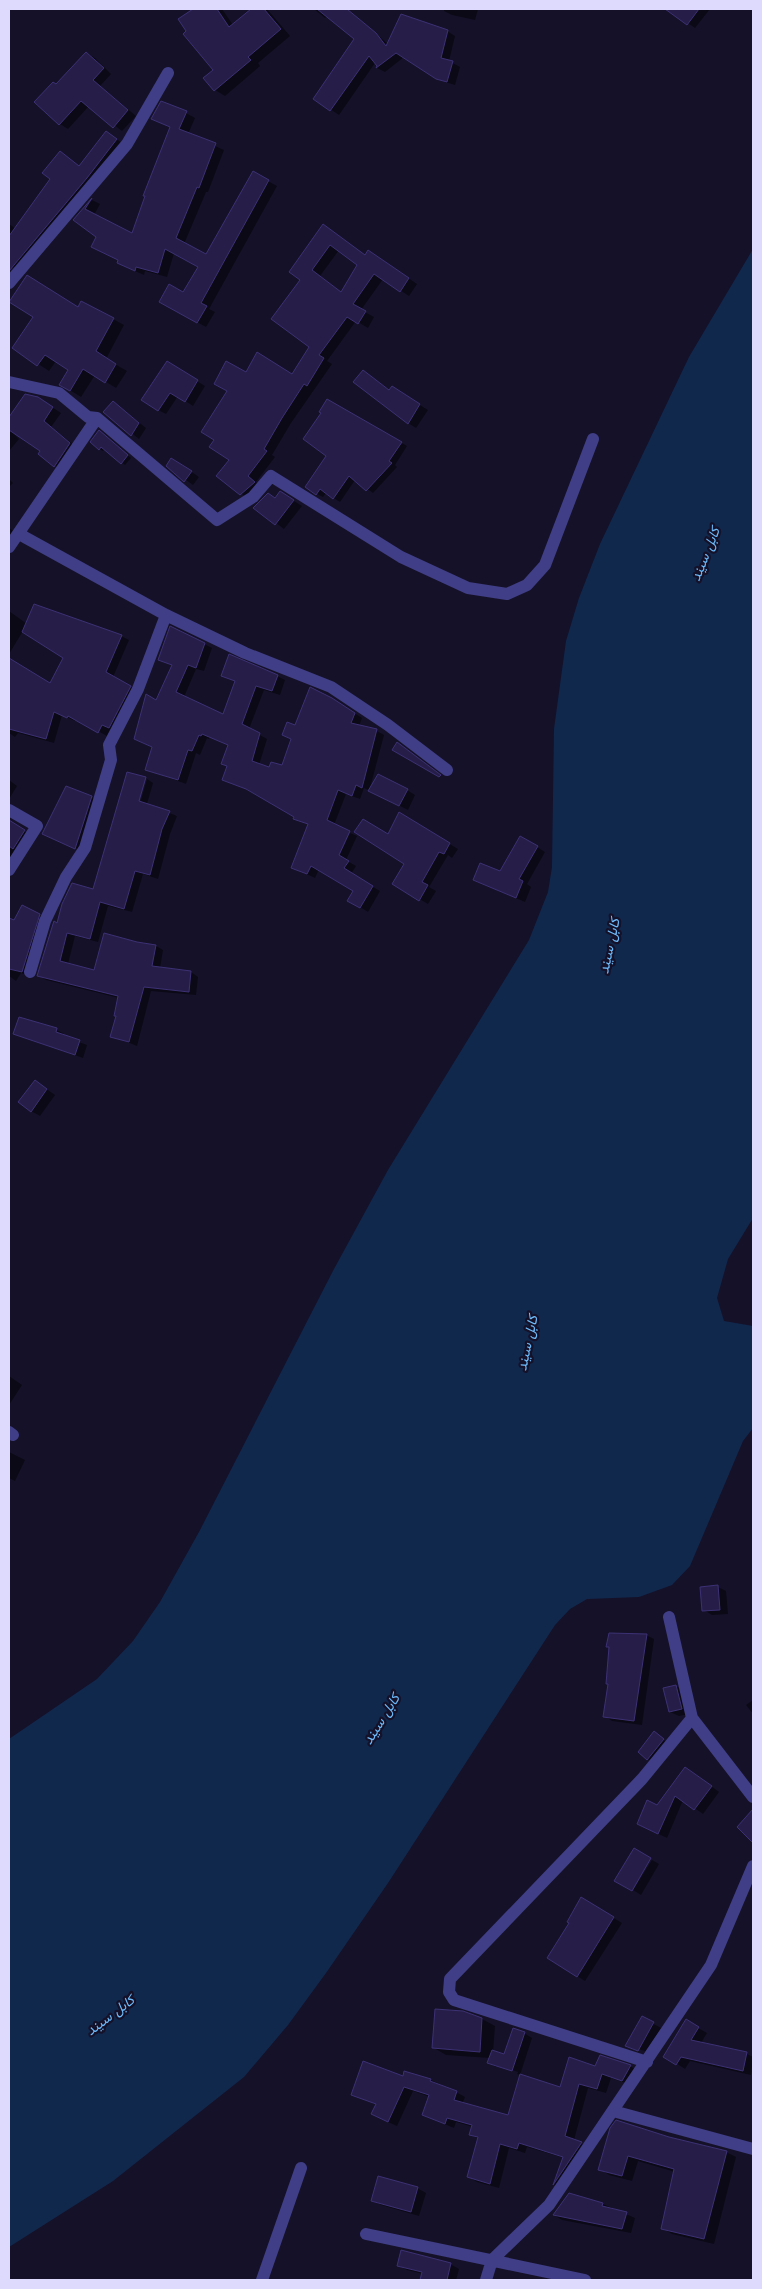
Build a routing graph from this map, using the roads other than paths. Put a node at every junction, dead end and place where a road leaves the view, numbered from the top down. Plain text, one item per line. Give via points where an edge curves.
1 (168, 72) dead end
2 (9, 283) edge
3 (9, 382) edge
4 (97, 418) junction
5 (594, 439) dead end
6 (19, 534) junction
7 (9, 547) edge
8 (166, 615) junction
9 (447, 770) dead end
10 (9, 810) edge
11 (9, 870) edge
12 (30, 972) dead end
13 (669, 1617) dead end
14 (692, 1718) junction
15 (753, 1797) edge
16 (753, 1866) edge
17 (647, 2062) junction
18 (613, 2111) junction
19 (753, 2150) edge
20 (302, 2168) dead end
21 (366, 2234) dead end
22 (492, 2260) junction
23 (262, 2280) edge
24 (486, 2280) edge
25 (585, 2280) edge

1 - 2 street via 127,144
3 - 4 street via 59,393 88,416
4 - 5 street via 217,520 253,497 271,476 401,557 468,588 507,594 527,585 545,565
4 - 6 street
6 - 7 street
6 - 8 street
8 - 9 street via 245,653 331,687
8 - 12 street via 138,690 109,745 112,760 85,848 66,877 45,920
10 - 11 street via 37,826
13 - 14 street
14 - 15 street
14 - 17 street via 642,1779 450,1979 449,1992 454,2000
16 - 17 street via 711,1965
17 - 18 street
18 - 19 street
18 - 22 street via 549,2205
20 - 23 street
21 - 22 street
22 - 24 street
22 - 25 street

